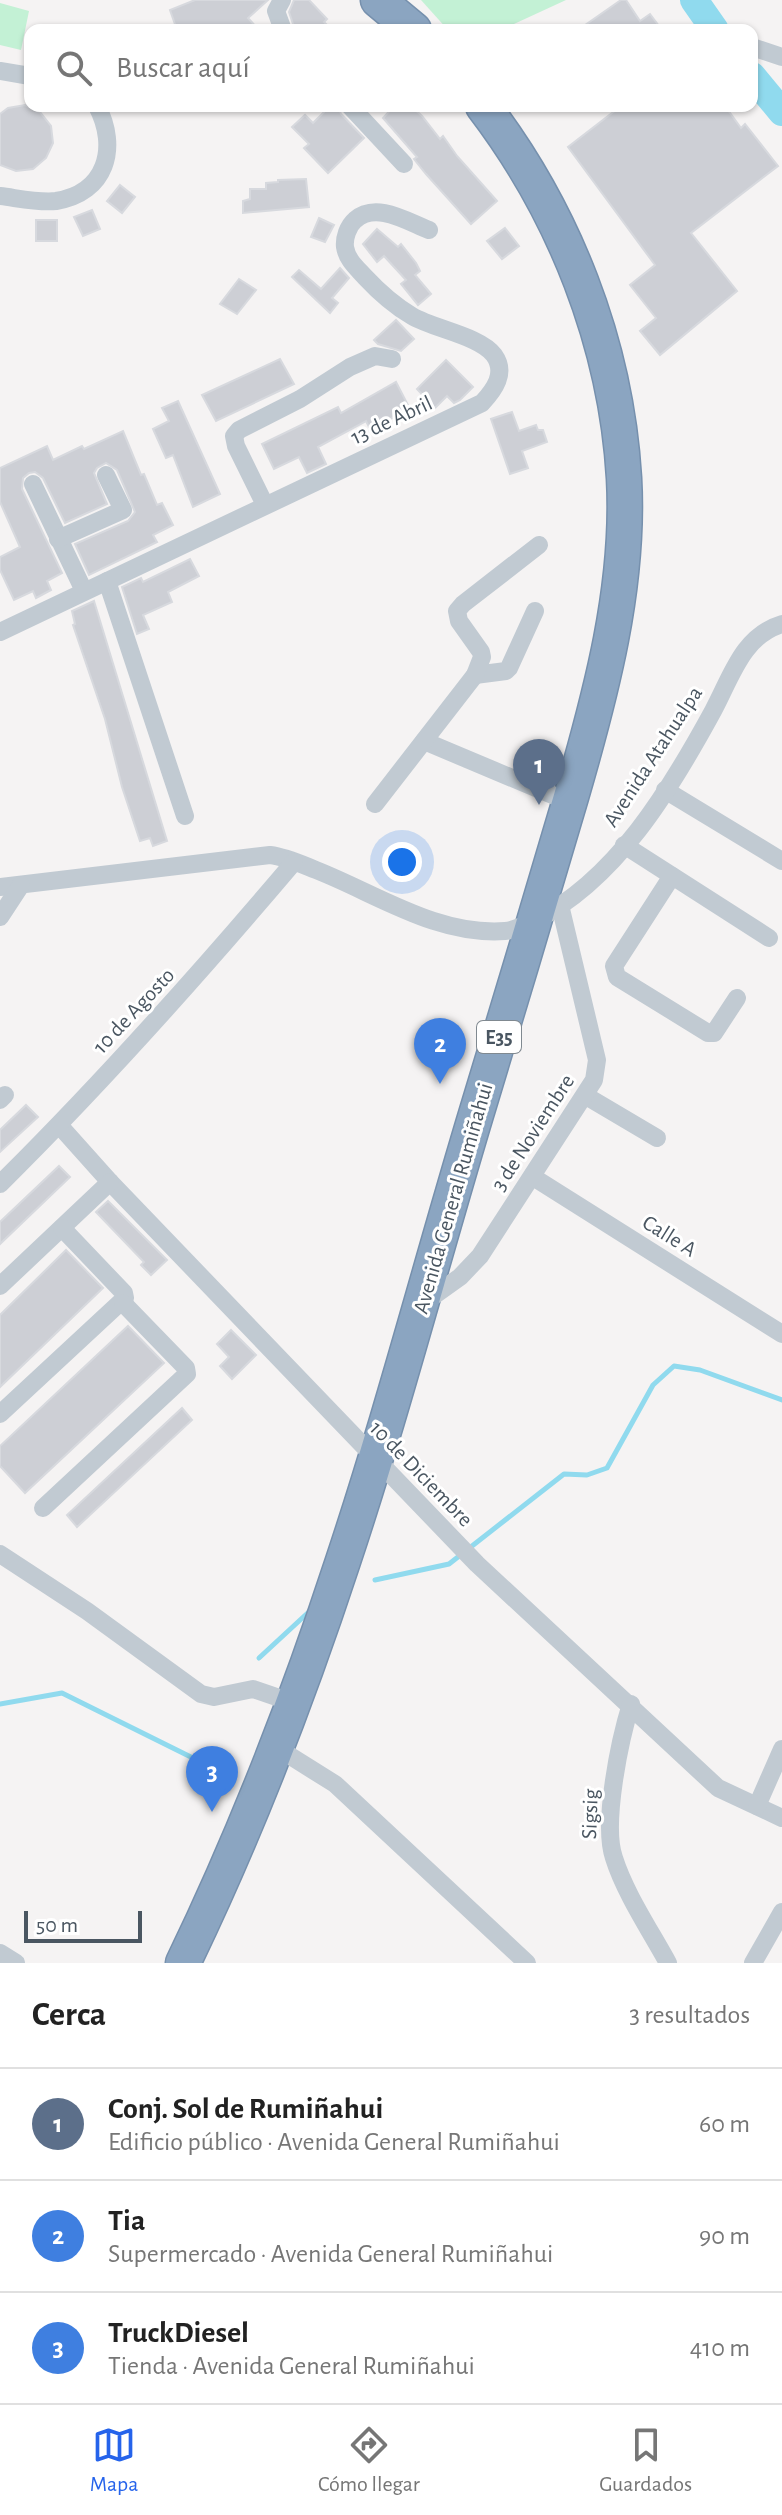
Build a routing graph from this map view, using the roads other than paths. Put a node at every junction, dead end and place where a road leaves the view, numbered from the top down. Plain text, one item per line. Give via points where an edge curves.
1 (282, 0) edge
2 (378, 0) edge
3 (281, 24) edge
4 (407, 24) edge
5 (758, 49) edge
6 (782, 57) edge
7 (0, 71) edge
8 (24, 75) edge
9 (100, 112) edge
10 (356, 112) edge
11 (487, 112) edge
12 (404, 164) dead end
13 (0, 196) edge
14 (429, 230) dead end
15 (392, 359) dead end
16 (106, 475) dead end
17 (33, 484) dead end
18 (265, 505) junction
19 (58, 539) junction
20 (539, 545) dead end
21 (107, 581) junction
22 (84, 591) junction
23 (535, 611) dead end
24 (782, 624) edge
25 (0, 632) edge
26 (475, 675) junction
27 (424, 741) junction
28 (665, 790) junction
29 (569, 802) junction
30 (375, 804) dead end
31 (185, 816) dead end
32 (624, 845) junction
33 (782, 861) edge
34 (294, 862) junction
35 (672, 876) junction
36 (21, 885) junction
37 (0, 887) edge
38 (548, 912) junction
39 (0, 917) edge
40 (769, 938) dead end
41 (737, 998) dead end
42 (586, 1096) junction
43 (59, 1125) junction
44 (657, 1138) dead end
45 (533, 1177) junction
46 (110, 1182) junction
47 (0, 1184) edge
48 (62, 1228) junction
49 (0, 1286) edge
50 (123, 1303) junction
51 (421, 1305) junction
52 (782, 1334) edge
53 (0, 1414) edge
54 (375, 1459) junction
55 (43, 1508) dead end
56 (0, 1554) edge
57 (294, 1703) junction
58 (631, 1704) junction
59 (276, 1747) junction
60 (782, 1749) edge
61 (757, 1806) junction
62 (782, 1818) edge
63 (782, 1912) edge
64 (0, 1953) edge
65 (16, 1963) edge
66 (183, 1963) edge
67 (527, 1963) edge
68 (668, 1963) edge
69 (753, 1963) edge

1 - 3 street via 276,11
2 - 4 highway
5 - 6 street
7 - 8 street
9 - 13 street via 108,148 96,181 78,195 53,201
10 - 12 street
11 - 29 highway, Avenida General Rumiñahui / E35 via 552,211 593,312 624,478 617,597 603,678
14 - 18 street, 13 de Abril via 382,212 370,213 350,226 344,243 348,257 377,290 413,316 483,345 494,355 497,387 482,403
15 - 18 street via 375,356 350,367 239,430 236,446
16 - 19 street via 123,510
17 - 19 street
18 - 21 street, 13 de Abril
19 - 22 street
20 - 26 street via 457,611 481,652
21 - 22 street, 13 de Abril
21 - 31 street
22 - 25 street, 13 de Abril
23 - 26 street via 509,668
24 - 28 street, Avenida Atahualpa via 770,628 739,658
26 - 27 street
27 - 29 street
27 - 30 street
28 - 32 street, Avenida Atahualpa
28 - 33 street
29 - 38 highway, Avenida General Rumiñahui / E35
32 - 35 street
32 - 38 street, Avenida Atahualpa via 592,882
34 - 36 street, Avenida Atahualpa via 270,855
34 - 38 street, Avenida Atahualpa via 438,924 504,931
34 - 43 street, 10 de Agosto
35 - 40 street
35 - 41 street via 614,972 708,1033 719,1029
36 - 37 street, Avenida Atahualpa
36 - 39 street
38 - 42 street, 3 de Noviembre via 597,1060
38 - 51 highway, Avenida General Rumiñahui / E35
42 - 44 street
42 - 45 street, 3 de Noviembre
43 - 46 street, 10 de Diciembre
43 - 47 street, 10 de Agosto
45 - 51 street, 3 de Noviembre via 480,1256
45 - 52 street, Calle A
46 - 48 street
46 - 54 street, 10 de Diciembre
48 - 49 street
48 - 50 street via 124,1293
50 - 53 street
50 - 55 street via 187,1374
51 - 54 highway, Avenida General Rumiñahui / E35
54 - 57 highway, Avenida General Rumiñahui / E35
54 - 58 street, 10 de Diciembre via 455,1543
56 - 57 street via 201,1694 214,1697 253,1689
57 - 59 highway, Avenida General Rumiñahui / E35
58 - 61 street, 10 de Diciembre via 718,1788
58 - 68 street, Sigsig via 616,1768 611,1847
59 - 66 highway, Avenida General Rumiñahui / E35
59 - 67 street via 335,1784
60 - 61 street
61 - 62 street, 10 de Diciembre
63 - 69 street
64 - 65 street

